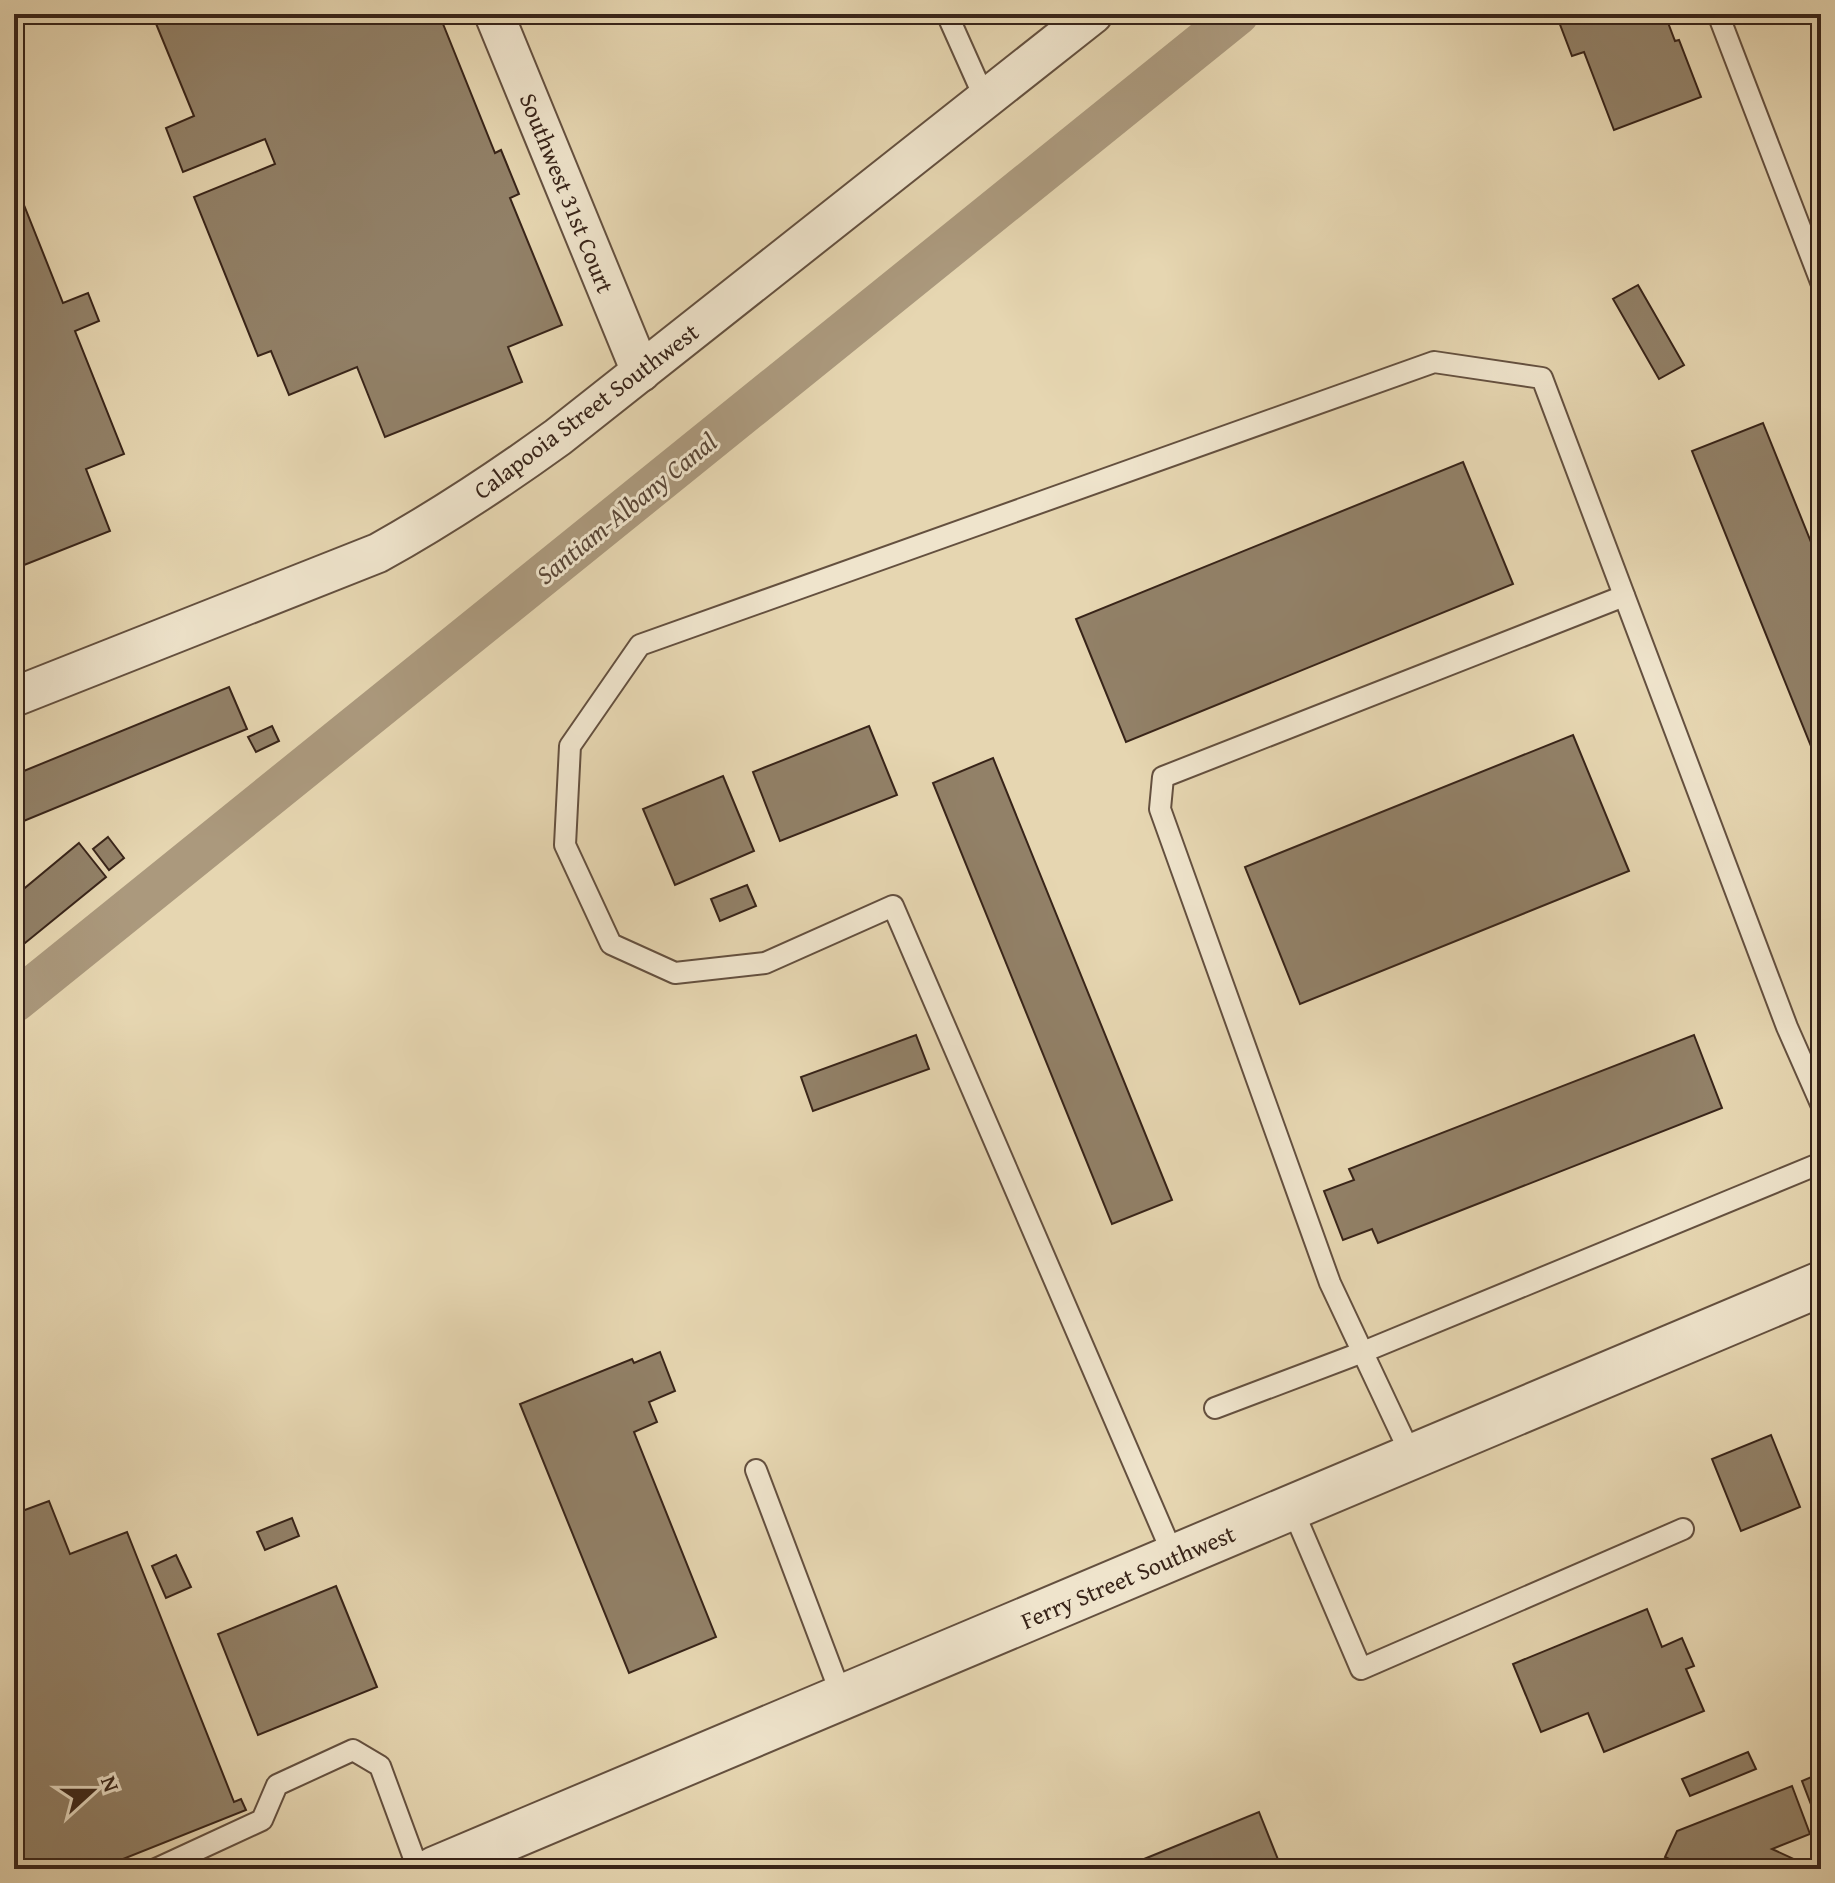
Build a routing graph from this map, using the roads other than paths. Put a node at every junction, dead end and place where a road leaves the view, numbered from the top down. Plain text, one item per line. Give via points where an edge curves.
1 (494, 14) edge
2 (947, 14) edge
3 (1093, 14) edge
4 (1718, 14) edge
5 (985, 99) junction
6 (1821, 282) edge
7 (641, 372) junction
8 (1624, 596) junction
9 (14, 697) edge
10 (1821, 1104) edge
11 (1821, 1163) edge
12 (1821, 1284) edge
13 (1363, 1352) junction
14 (1215, 1408) dead end
15 (1412, 1457) junction
16 (756, 1470) dead end
17 (1292, 1508) junction
18 (1683, 1529) dead end
19 (1174, 1557) junction
20 (842, 1697) junction
21 (156, 1869) edge
22 (418, 1869) edge
23 (435, 1869) edge

1 - 7 street, Southwest 31st Court
2 - 5 lane
3 - 5 street, Calapooia Street Southwest
4 - 6 lane
5 - 7 street, Calapooia Street Southwest
7 - 9 street, Calapooia Street Southwest via 491,485 378,553
8 - 10 lane
8 - 13 lane via 1163,777 1160,809 1330,1283
8 - 19 lane via 1542,378 1434,362 640,645 570,746 565,845 611,944 675,973 765,963 893,906
11 - 13 lane
12 - 15 street, Ferry Street Southwest
13 - 14 lane
13 - 15 lane
15 - 17 street, Ferry Street Southwest
16 - 20 lane
17 - 18 lane via 1361,1669
17 - 19 street, Ferry Street Southwest
19 - 20 street, Ferry Street Southwest
20 - 23 street, Ferry Street Southwest
21 - 22 lane via 262,1820 277,1785 353,1750 380,1766

